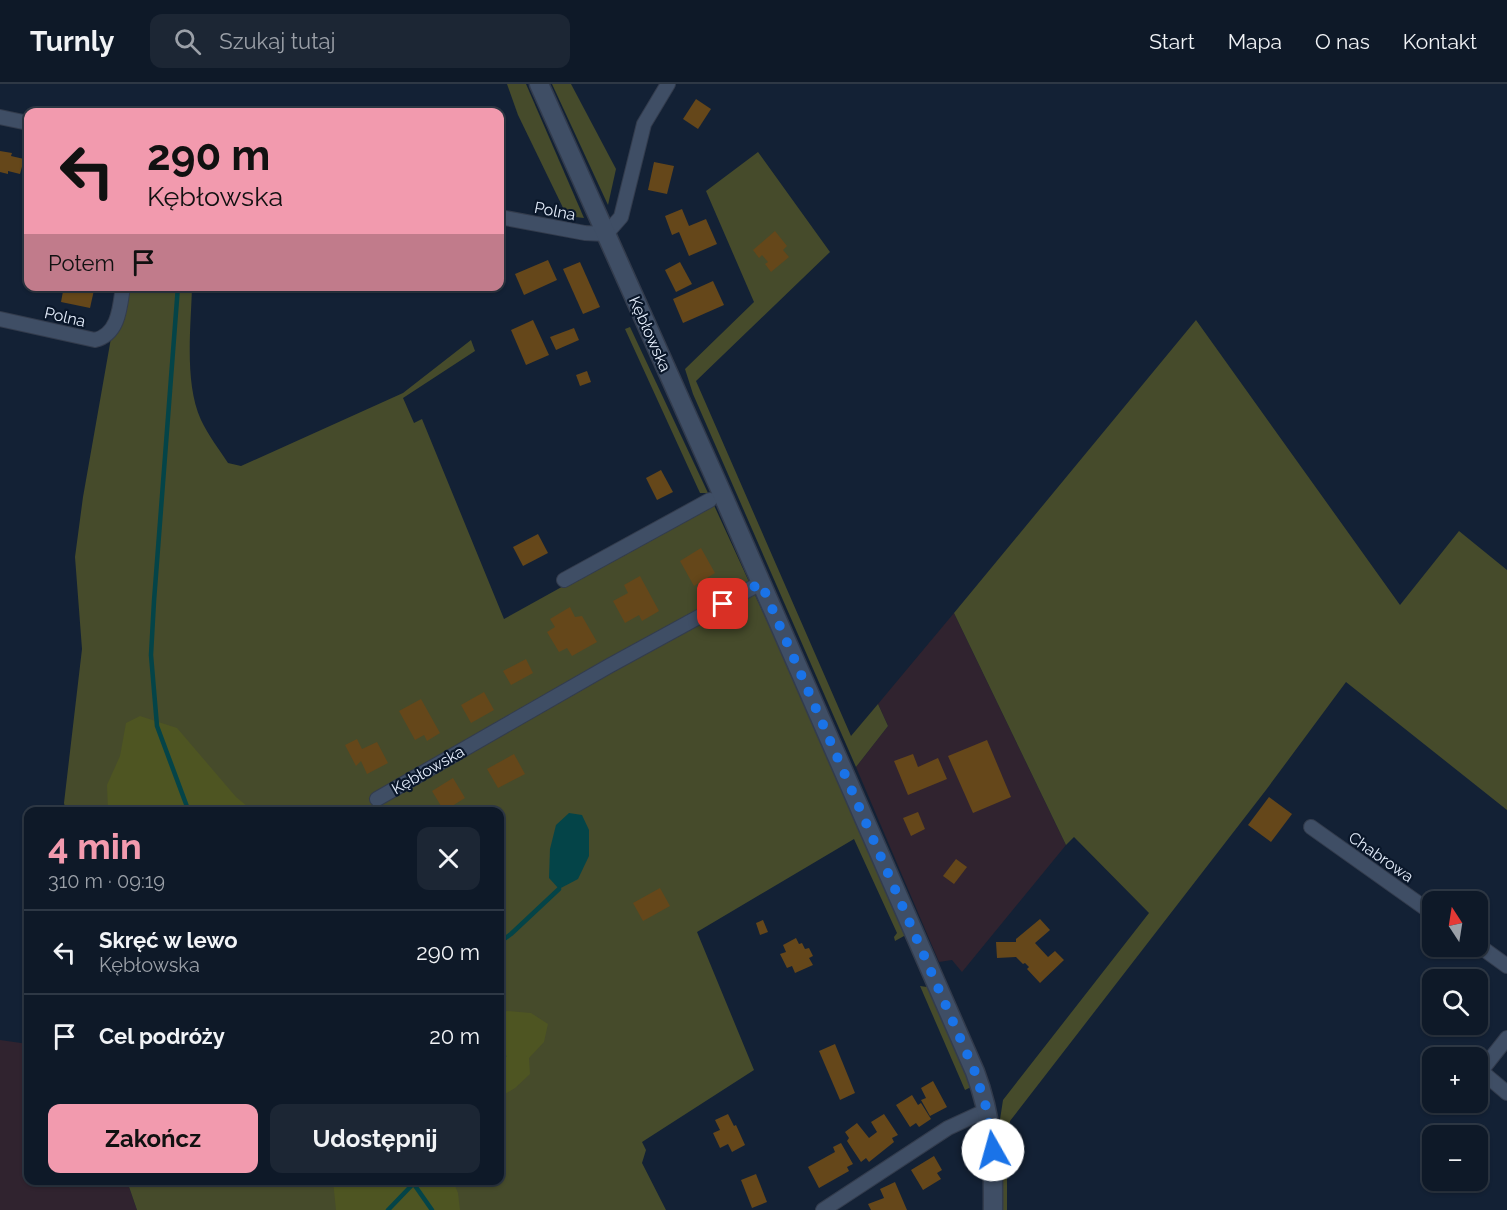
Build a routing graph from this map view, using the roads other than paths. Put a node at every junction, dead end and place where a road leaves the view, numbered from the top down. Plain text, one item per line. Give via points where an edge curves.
1 (539, 84) edge
2 (668, 84) edge
3 (0, 117) edge
4 (24, 122) edge
5 (504, 218) edge
6 (606, 234) junction
7 (122, 291) edge
8 (0, 319) edge
9 (710, 500) dead end
10 (564, 580) dead end
11 (761, 583) junction
12 (377, 799) dead end
13 (1311, 827) dead end
14 (1422, 907) edge
15 (1488, 952) edge
16 (1507, 966) edge
17 (1507, 1038) edge
18 (1507, 1093) edge
19 (987, 1110) junction
20 (823, 1210) edge
21 (993, 1210) edge

1 - 6 street, Kębłowska
2 - 6 street via 644,124 621,217
3 - 4 street
5 - 6 street, Polna
6 - 11 street, Kębłowska
7 - 8 street, Polna via 117,318 109,333 95,340
9 - 10 street
11 - 12 street, Kębłowska
11 - 19 street, Kębłowska via 937,982
13 - 14 street, Chabrowa
15 - 16 street
17 - 18 street via 1481,1071
19 - 20 street via 948,1128
19 - 21 street, Kębłowska via 993,1150

